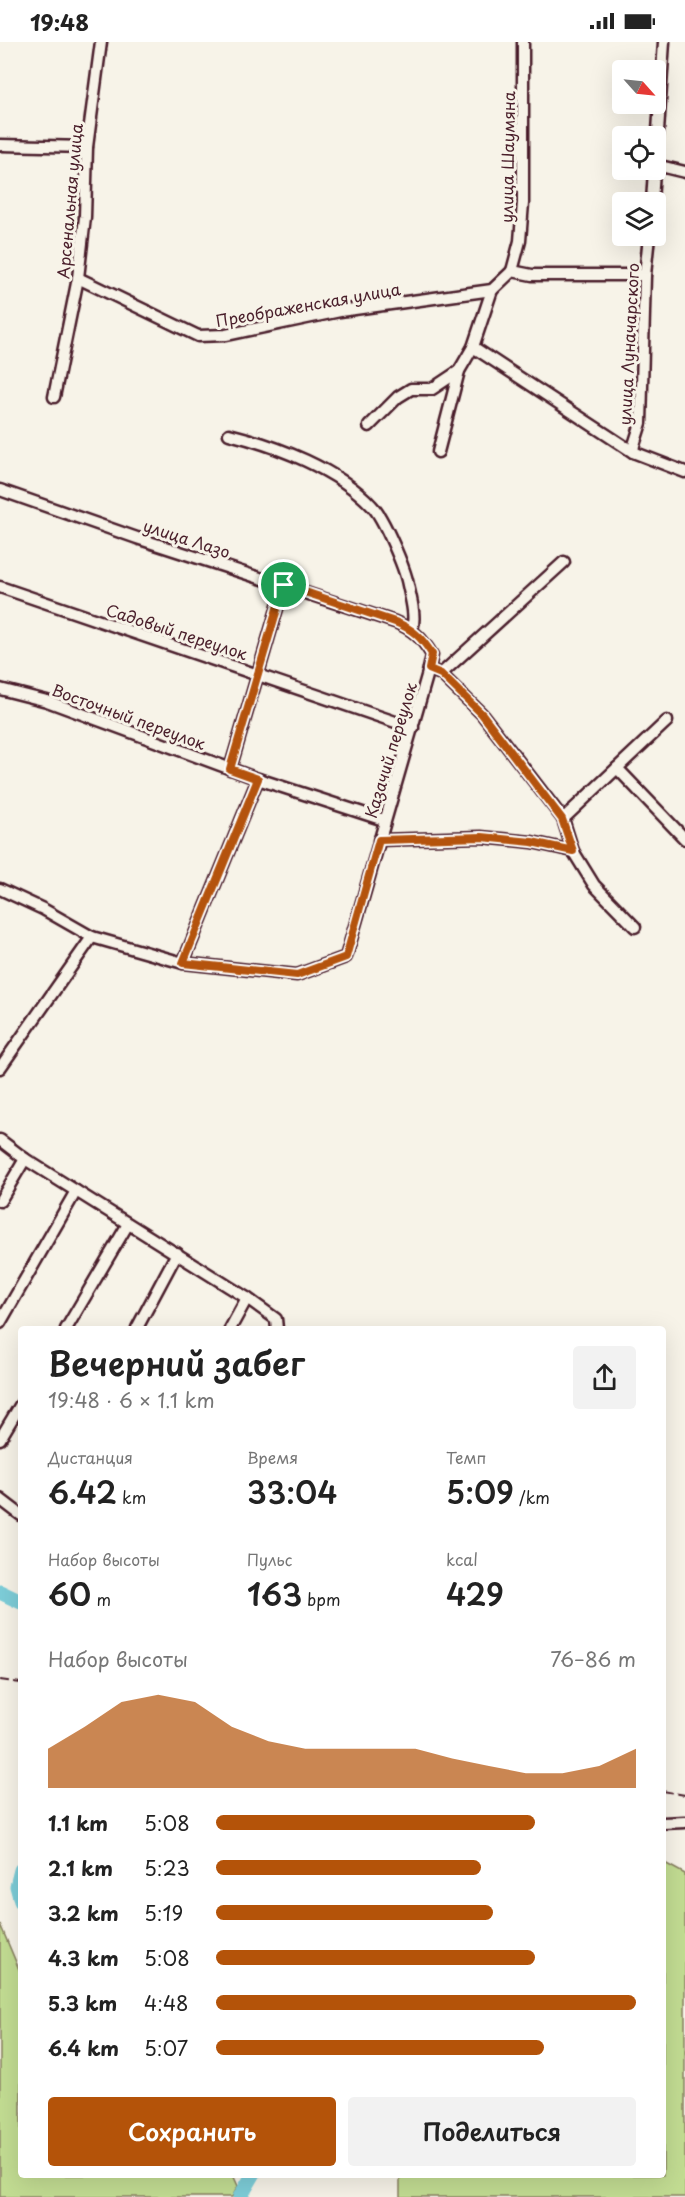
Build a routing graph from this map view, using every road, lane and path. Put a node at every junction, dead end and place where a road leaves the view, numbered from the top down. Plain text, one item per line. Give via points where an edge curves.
1 (100, 42) edge
2 (523, 42) edge
3 (664, 42) edge
4 (658, 126) edge
5 (0, 145) edge
6 (87, 147) junction
7 (666, 166) edge
8 (685, 172) edge
9 (648, 246) edge
10 (512, 271) junction
11 (645, 275) junction
12 (78, 278) junction
13 (492, 290) junction
14 (472, 347) junction
15 (459, 371) junction
16 (54, 397) dead end
17 (369, 426) dead end
18 (229, 434) dead end
19 (438, 452) dead end
20 (633, 452) junction
21 (685, 472) edge
22 (0, 489) edge
23 (564, 562) dead end
24 (284, 585) junction
25 (0, 587) edge
26 (412, 630) junction
27 (429, 669) junction
28 (257, 674) junction
29 (441, 674) junction
30 (0, 689) edge
31 (667, 720) dead end
32 (413, 728) junction
33 (617, 768) junction
34 (230, 769) junction
35 (258, 779) junction
36 (562, 819) junction
37 (384, 820) junction
38 (685, 838) edge
39 (379, 840) junction
40 (573, 851) junction
41 (0, 889) edge
42 (635, 927) dead end
43 (92, 937) junction
44 (183, 963) junction
45 (0, 1068) edge
46 (0, 1140) edge
47 (25, 1159) junction
48 (76, 1191) junction
49 (0, 1201) edge
50 (128, 1224) junction
51 (177, 1253) junction
52 (247, 1298) junction
53 (0, 1323) edge
54 (68, 1326) edge
55 (138, 1326) edge
56 (232, 1326) edge
57 (277, 1326) edge
58 (18, 1409) edge
59 (0, 1440) edge
60 (0, 1499) edge
61 (18, 1513) edge
62 (685, 1822) edge
63 (666, 1823) edge

1 - 6 street, Арсенальная улица
2 - 10 street, улица Шаумяна via 523,203 520,241
3 - 4 street
5 - 6 street
6 - 12 street, Арсенальная улица
7 - 8 street
9 - 11 street, улица Луначарского
10 - 11 street via 532,275
10 - 13 street
11 - 20 street, улица Луначарского via 641,423
12 - 13 street, Преображенская улица via 198,336 226,335 340,311
12 - 16 street, Арсенальная улица
13 - 14 street
14 - 15 street
14 - 20 street
15 - 17 street via 432,389 411,389
15 - 19 street
18 - 26 street via 271,446 317,466 373,507 405,569 414,615
20 - 21 street
22 - 24 street, улица Лазо
23 - 29 street, Казачий переулок
24 - 26 street, улица Лазо
24 - 28 street
25 - 28 street, Садовый переулок
26 - 27 street, улица Лазо via 432,654
27 - 29 street
27 - 32 street, Казачий переулок
28 - 32 street, Садовый переулок
28 - 34 street
29 - 36 street via 482,714
30 - 34 street, Восточный переулок via 47,701
31 - 33 street
32 - 37 street, Казачий переулок
33 - 36 street
33 - 38 street
34 - 35 street, Восточный переулок
35 - 37 street, Восточный переулок
35 - 44 street
36 - 40 street
37 - 39 street, Казачий переулок
39 - 40 street via 482,837
39 - 44 street, Казачий переулок via 346,957 297,975
40 - 42 street via 594,885
41 - 43 street
43 - 44 street
43 - 45 street
46 - 47 street
47 - 48 street
47 - 49 street
48 - 50 street
48 - 53 street
50 - 51 street
50 - 54 street
51 - 52 street
51 - 55 street
52 - 56 street
52 - 57 street via 276,1318
58 - 59 street
60 - 61 street
62 - 63 street

